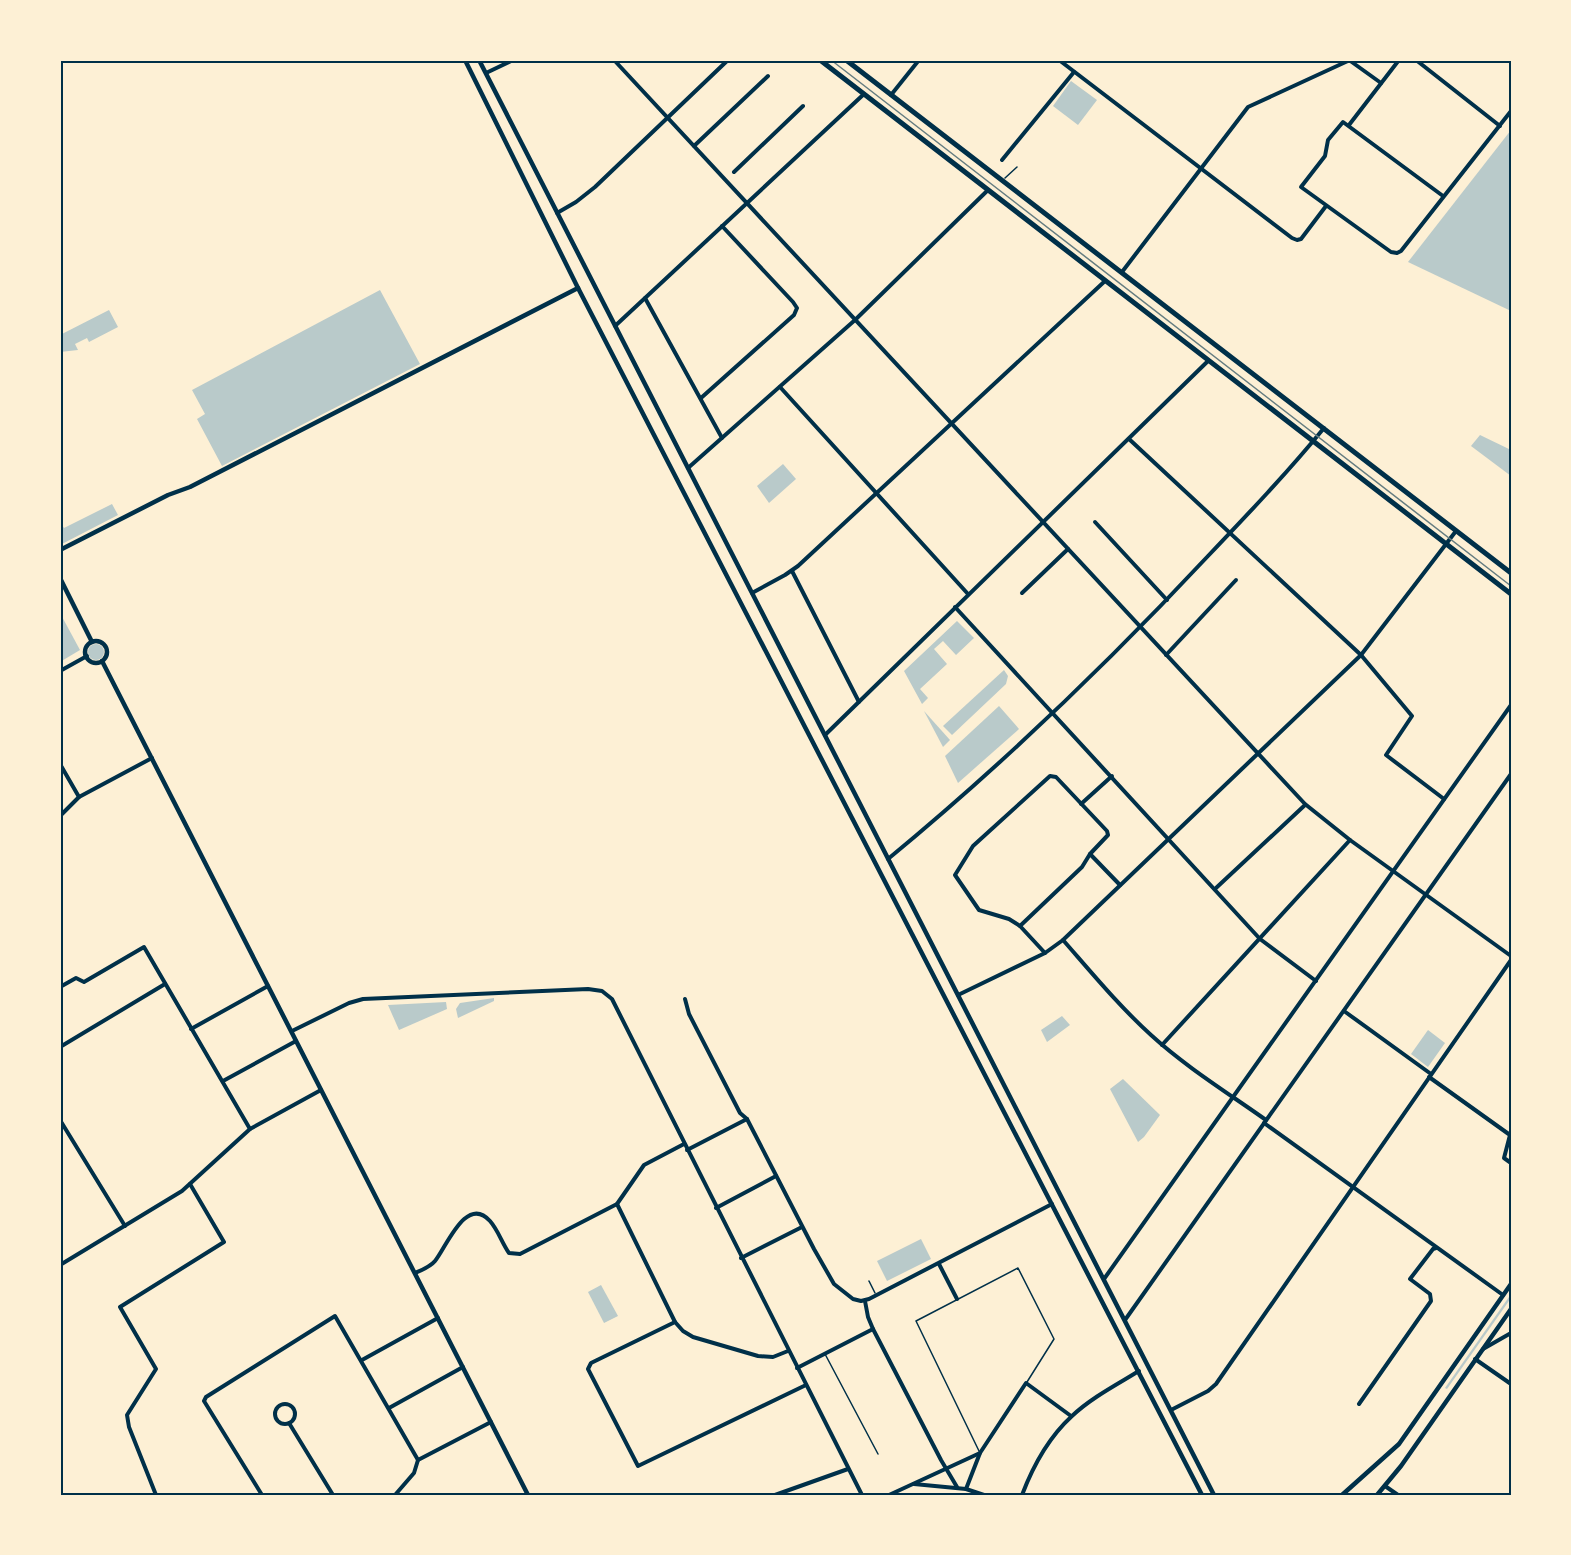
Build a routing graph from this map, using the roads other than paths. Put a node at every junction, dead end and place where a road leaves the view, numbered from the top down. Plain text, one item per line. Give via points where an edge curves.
1 (465, 60) edge
2 (479, 60) edge
3 (513, 60) edge
4 (614, 60) edge
5 (728, 60) edge
6 (820, 60) edge
7 (846, 60) edge
8 (919, 60) edge
9 (1059, 60) edge
10 (1350, 60) edge
11 (1399, 60) edge
12 (1416, 60) edge
13 (1074, 72) junction
14 (486, 73) junction
15 (768, 76) dead end
16 (1382, 83) junction
17 (864, 94) junction
18 (891, 95) junction
19 (803, 106) dead end
20 (1511, 111) edge
21 (668, 118) junction
22 (1349, 125) junction
23 (1500, 126) junction
24 (522, 144) junction
25 (694, 146) junction
26 (509, 150) junction
27 (1002, 160) dead end
28 (1017, 167) dead end
29 (1201, 168) junction
30 (734, 172) dead end
31 (1003, 181) junction
32 (988, 190) junction
33 (1443, 196) junction
34 (746, 203) junction
35 (1326, 206) junction
36 (557, 213) junction
37 (722, 226) junction
38 (1122, 272) junction
39 (1105, 280) junction
40 (578, 288) junction
41 (645, 298) junction
42 (855, 320) junction
43 (615, 326) junction
44 (1208, 361) junction
45 (780, 387) junction
46 (701, 398) junction
47 (951, 422) junction
48 (1324, 428) junction
49 (722, 438) junction
50 (1129, 439) junction
51 (1313, 442) junction
52 (688, 468) junction
53 (875, 493) junction
54 (705, 501) junction
55 (692, 508) junction
56 (1043, 522) junction
57 (1095, 522) dead end
58 (1456, 531) junction
59 (1230, 533) junction
60 (1446, 544) junction
61 (1068, 549) junction
62 (60, 550) edge
63 (792, 571) junction
64 (1511, 573) edge
65 (60, 578) edge
66 (1236, 580) dead end
67 (752, 593) junction
68 (1022, 593) dead end
69 (968, 594) junction
70 (1511, 594) edge
71 (1167, 600) junction
72 (955, 607) junction
73 (1140, 628) junction
74 (771, 631) junction
75 (760, 637) junction
76 (92, 642) junction
77 (1166, 655) junction
78 (1361, 655) junction
79 (87, 656) junction
80 (102, 661) junction
81 (60, 671) edge
82 (859, 702) junction
83 (1511, 705) edge
84 (1054, 712) junction
85 (825, 735) junction
86 (1258, 753) junction
87 (152, 758) junction
88 (60, 764) edge
89 (1511, 774) edge
90 (1112, 776) junction
91 (1505, 782) junction
92 (1511, 786) edge
93 (79, 797) junction
94 (1444, 800) junction
95 (1082, 804) junction
96 (1305, 804) junction
97 (60, 816) edge
98 (1169, 837) junction
99 (1350, 840) junction
100 (1090, 854) junction
101 (888, 858) junction
102 (1393, 871) junction
103 (1120, 885) junction
104 (1216, 888) junction
105 (1426, 894) junction
106 (919, 919) junction
107 (908, 925) junction
108 (1020, 926) junction
109 (1260, 939) junction
110 (1063, 940) junction
111 (1045, 953) junction
112 (1511, 958) edge
113 (1316, 981) junction
114 (165, 984) junction
115 (268, 986) junction
116 (60, 987) edge
117 (958, 995) junction
118 (685, 999) dead end
119 (1344, 1011) junction
120 (191, 1029) junction
121 (291, 1031) junction
122 (296, 1041) junction
123 (1162, 1045) junction
124 (60, 1047) edge
125 (1430, 1075) junction
126 (223, 1081) junction
127 (321, 1090) junction
128 (1233, 1097) junction
129 (747, 1119) junction
130 (60, 1120) edge
131 (1265, 1122) junction
132 (250, 1128) junction
133 (684, 1144) junction
134 (687, 1150) junction
135 (1511, 1163) edge
136 (776, 1176) junction
137 (190, 1184) junction
138 (1352, 1187) junction
139 (617, 1204) junction
140 (1052, 1204) junction
141 (716, 1208) junction
142 (125, 1226) junction
143 (802, 1227) junction
144 (1437, 1247) junction
145 (741, 1258) junction
146 (939, 1264) junction
147 (60, 1265) edge
148 (415, 1273) junction
149 (1104, 1279) junction
150 (869, 1281) dead end
151 (1511, 1284) edge
152 (877, 1295) junction
153 (1503, 1295) junction
154 (957, 1299) junction
155 (865, 1300) junction
156 (1511, 1309) edge
157 (438, 1318) junction
158 (1125, 1320) junction
159 (675, 1322) junction
160 (873, 1329) junction
161 (1511, 1333) edge
162 (1482, 1350) junction
163 (788, 1351) junction
164 (825, 1354) junction
165 (1475, 1359) junction
166 (362, 1360) junction
167 (463, 1367) junction
168 (797, 1368) junction
169 (1138, 1371) junction
170 (1026, 1383) junction
171 (1511, 1384) edge
172 (806, 1385) junction
173 (1359, 1404) dead end
174 (389, 1408) junction
175 (1171, 1410) junction
176 (1161, 1415) junction
177 (1071, 1416) junction
178 (491, 1422) junction
179 (289, 1423) junction
180 (878, 1454) dead end
181 (980, 1454) junction
182 (418, 1460) junction
183 (848, 1469) junction
184 (946, 1469) junction
185 (913, 1484) junction
186 (1385, 1486) junction
187 (957, 1487) junction
188 (966, 1489) junction
189 (156, 1495) edge
190 (262, 1495) edge
191 (333, 1495) edge
192 (395, 1495) edge
193 (528, 1495) edge
194 (775, 1495) edge
195 (862, 1495) edge
196 (889, 1495) edge
197 (984, 1495) edge
198 (1022, 1495) edge
199 (1202, 1495) edge
200 (1214, 1495) edge
201 (1342, 1495) edge
202 (1377, 1495) edge
203 (1398, 1495) edge

1 - 26 main road
2 - 14 main road
3 - 14 street
4 - 21 street
5 - 21 street
6 - 17 main road
7 - 18 main road
8 - 18 street
9 - 13 street
10 - 16 street
10 - 29 street via 1252,104
11 - 16 street
12 - 23 street
13 - 27 street
13 - 29 street
14 - 24 main road
15 - 25 street
16 - 22 street
17 - 32 main road
17 - 34 street
18 - 31 main road
19 - 30 street
20 - 23 street
21 - 25 street
21 - 36 street via 586,195
22 - 33 street
22 - 35 street via 1341,123 1328,140 1325,156 1301,188
23 - 33 street
24 - 26 main road
24 - 36 main road
25 - 34 street
26 - 40 main road
28 - 31 lane
29 - 35 street via 1297,240
29 - 38 street
31 - 38 main road
32 - 39 main road
32 - 42 street
33 - 35 street via 1401,251 1394,254
34 - 37 street
34 - 42 street
36 - 43 main road
37 - 41 street
37 - 46 street via 796,308 794,315
38 - 48 main road
39 - 44 main road
39 - 47 street
40 - 55 main road
40 - 62 main road
41 - 43 street
41 - 46 street
42 - 45 street
42 - 47 street
43 - 52 main road
44 - 50 street
44 - 51 main road
45 - 49 street
45 - 53 street
46 - 49 street
47 - 53 street
47 - 56 street
48 - 51 street
48 - 58 main road
49 - 52 street
50 - 56 street
50 - 59 street
51 - 59 street
51 - 60 main road
52 - 54 main road
53 - 63 street
53 - 69 street
54 - 55 main road
54 - 67 main road
55 - 75 main road
56 - 61 street
56 - 69 street
57 - 71 street
58 - 60 street
58 - 64 main road
59 - 71 street
59 - 78 street
60 - 70 main road
60 - 78 street
61 - 68 street
61 - 73 street
63 - 67 street
63 - 82 street
65 - 76 main road
66 - 77 street
67 - 74 main road
69 - 72 street
71 - 73 street
72 - 82 street
72 - 84 street
73 - 77 street
73 - 84 street
74 - 75 main road
74 - 85 main road
75 - 107 main road
76 - 79 main road via 87,647
76 - 80 main road via 101,642 106,647 107,655
77 - 86 street
78 - 86 street
78 - 94 street via 1412,716 1386,755
79 - 80 main road via 93,662
79 - 81 street
80 - 87 main road
82 - 85 street
83 - 94 street
84 - 90 street
84 - 101 street
85 - 101 main road
86 - 96 street
86 - 98 street
87 - 93 street
87 - 115 main road
88 - 93 street
89 - 91 street
90 - 95 street
90 - 98 street
91 - 92 street
91 - 105 street
93 - 97 street
94 - 102 street
95 - 100 street via 1108,833
95 - 108 street via 1056,777 1050,776 973,846 955,873 980,910
96 - 99 street
96 - 104 street
98 - 103 street
98 - 104 street
99 - 102 street
99 - 109 street
100 - 103 street
100 - 108 street via 1082,867
101 - 106 main road
102 - 105 street
102 - 113 street
103 - 110 street
104 - 109 street
105 - 112 street
105 - 119 street
106 - 107 main road
106 - 117 main road
107 - 140 main road
108 - 111 street
109 - 113 street
109 - 123 street
110 - 111 street
110 - 123 street
111 - 117 street
112 - 125 street
113 - 128 street
114 - 116 street via 144,947 84,982 76,978
114 - 120 street
114 - 124 street
115 - 120 street
115 - 121 main road
117 - 149 main road
118 - 129 street via 686,1008 740,1113
119 - 125 street
119 - 131 street
120 - 126 street
121 - 122 main road
121 - 133 street via 363,999 602,991 612,999
122 - 126 street
122 - 127 main road
123 - 128 street
125 - 135 street via 1510,1135 1503,1158
125 - 138 street
126 - 132 street
127 - 132 street
127 - 148 main road
128 - 131 street
128 - 149 street
129 - 134 street
129 - 136 street
130 - 142 street
131 - 138 street
131 - 158 street
132 - 137 street
133 - 134 street
133 - 139 street via 644,1165
134 - 141 street
136 - 141 street
136 - 143 street
137 - 142 street
137 - 189 street via 224,1242 120,1307 156,1369 127,1415
138 - 144 street
138 - 175 street via 1216,1384
139 - 148 street via 516,1255 507,1250 489,1219 470,1216 458,1225 433,1263
139 - 159 street
140 - 146 street
140 - 169 main road
141 - 145 street
142 - 147 street
143 - 145 street
143 - 155 street via 837,1288 853,1299
144 - 153 street
144 - 173 street via 1410,1280 1431,1295 1431,1301
145 - 163 street
146 - 152 street
146 - 154 street
148 - 157 main road
149 - 158 main road
150 - 152 lane
151 - 153 main road
152 - 155 street
153 - 201 main road via 1399,1444
154 - 170 lane via 1015,1268 1020,1269 1054,1339
154 - 181 lane via 916,1321
155 - 160 street
156 - 162 main road
157 - 166 street
157 - 167 main road
158 - 175 main road
159 - 163 street via 693,1337 758,1356 773,1357
159 - 172 street via 588,1365 638,1466
160 - 164 street
160 - 184 street
161 - 162 street
162 - 165 main road
163 - 168 street
164 - 168 street
164 - 180 lane
165 - 171 street
165 - 186 main road
166 - 174 street
166 - 190 street via 335,1316 206,1397 205,1404
167 - 174 street
167 - 178 main road
168 - 172 street
169 - 176 main road
169 - 177 street
170 - 177 street
170 - 181 street
172 - 183 street
174 - 182 street
175 - 176 main road
175 - 200 main road
176 - 199 main road
177 - 198 street via 1043,1452
178 - 182 street
178 - 193 main road
179 - 179 street via 294,1411 283,1404 275,1415 280,1423
179 - 191 street
181 - 184 street
181 - 188 street
182 - 192 street via 414,1473
183 - 194 street
183 - 195 street
184 - 185 street
184 - 187 street
185 - 187 street
185 - 196 street
186 - 202 main road
186 - 203 street
187 - 188 street
188 - 197 street

